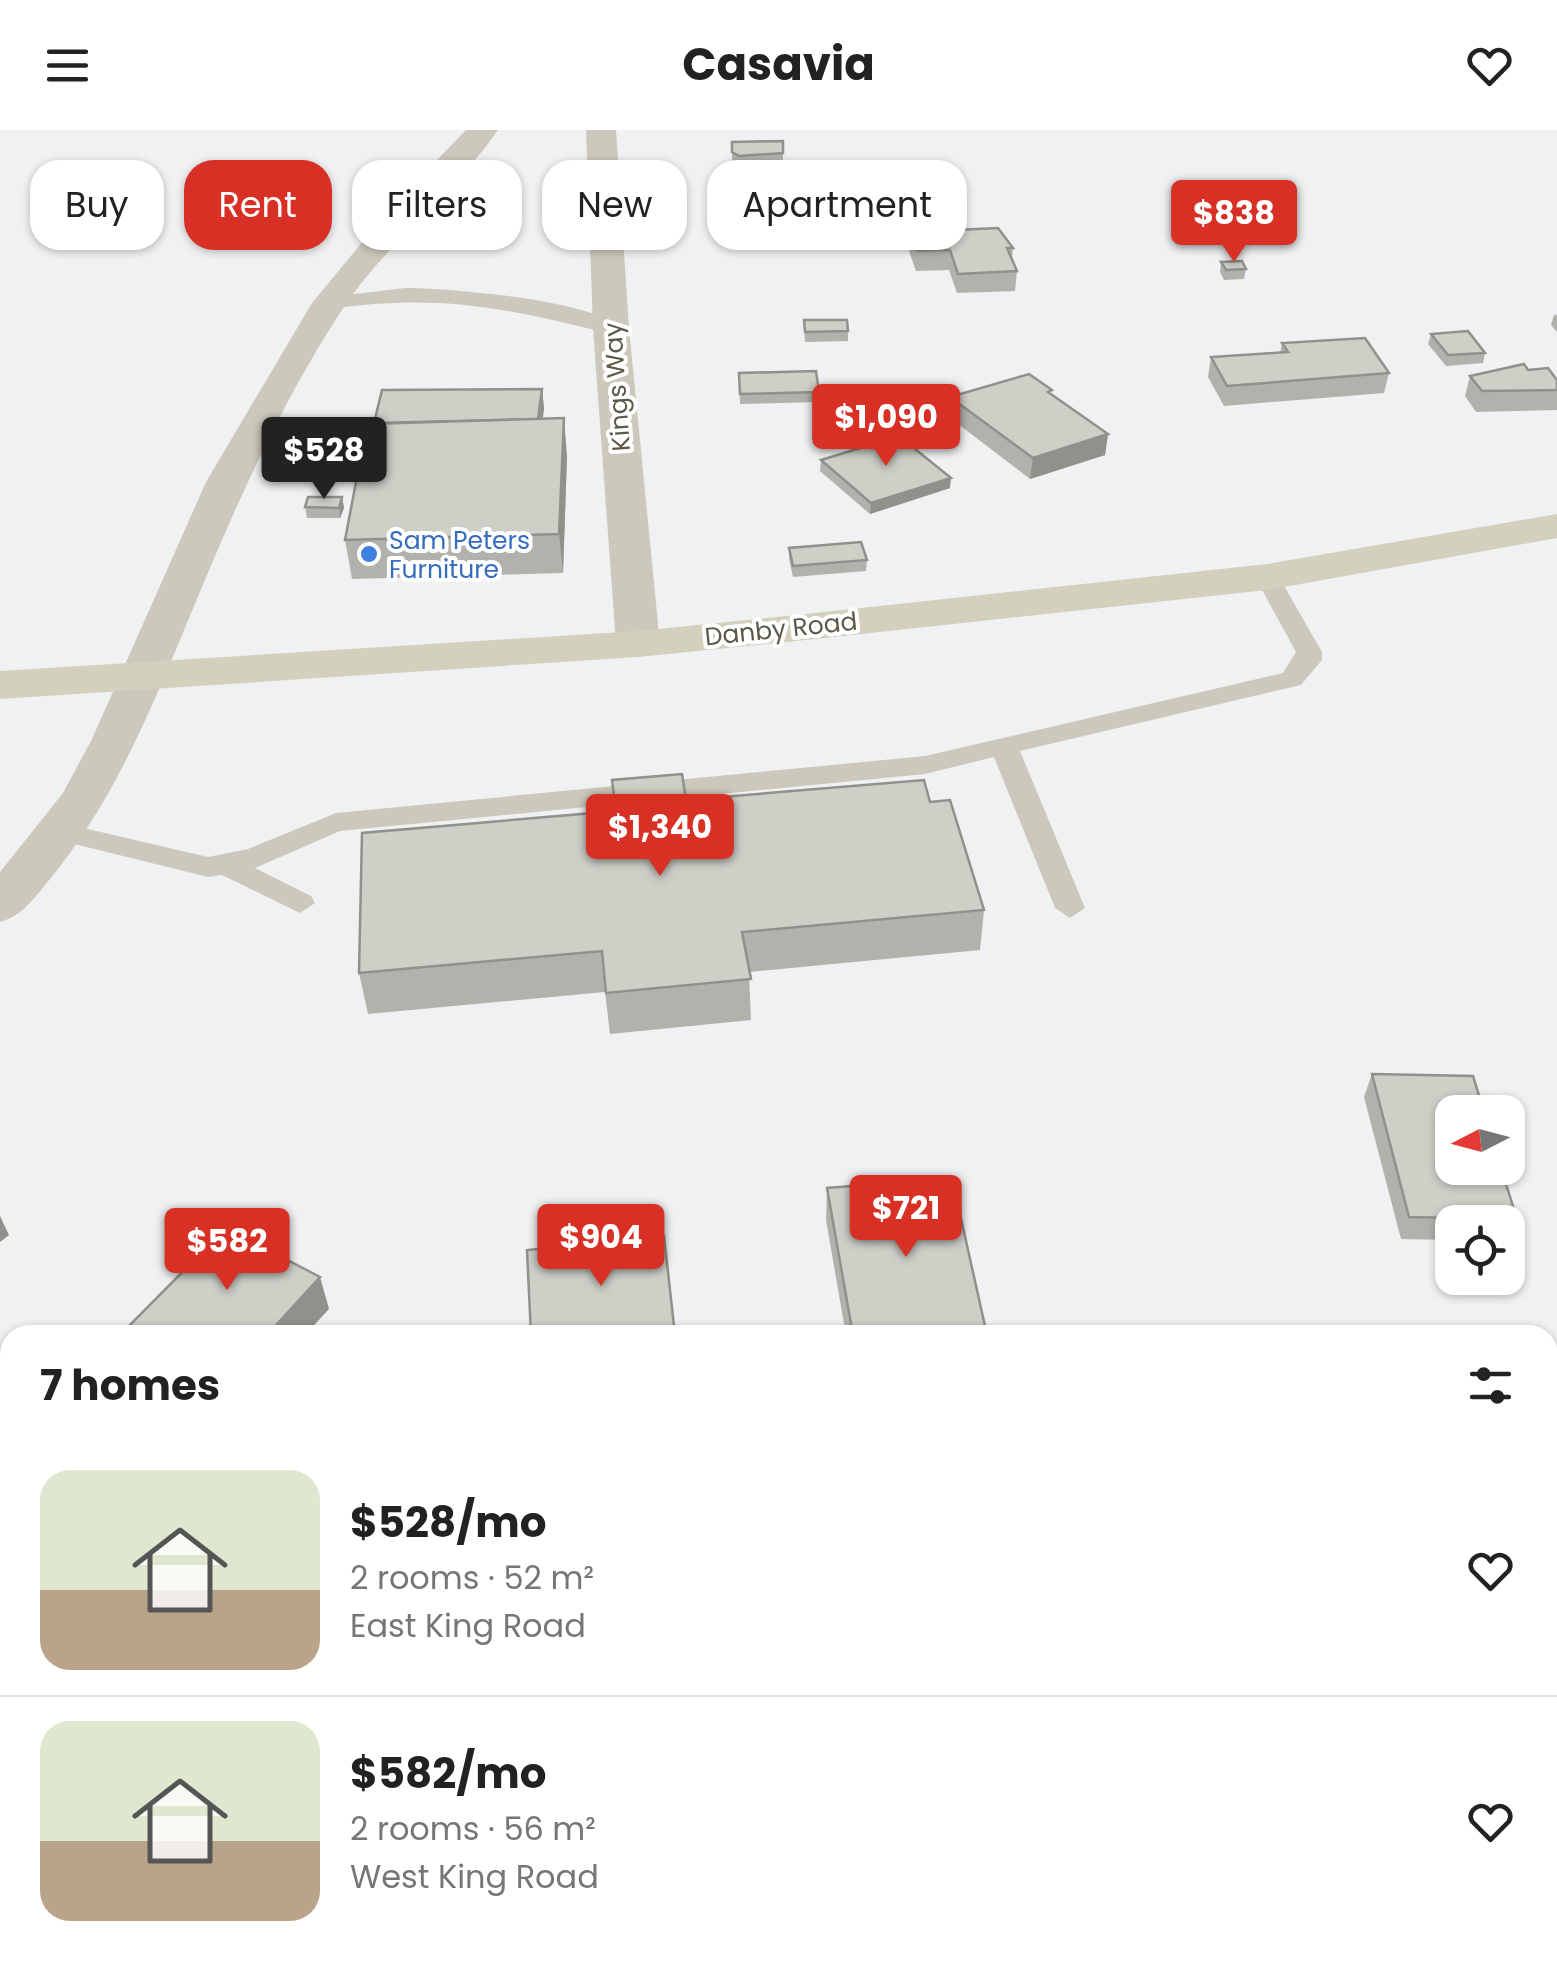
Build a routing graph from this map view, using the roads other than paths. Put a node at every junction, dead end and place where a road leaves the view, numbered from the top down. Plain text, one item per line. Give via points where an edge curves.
1 (483, 130) edge
2 (601, 130) edge
3 (329, 303) junction
4 (611, 328) junction
5 (1557, 526) edge
6 (1267, 577) junction
7 (638, 644) junction
8 (139, 679) junction
9 (0, 685) edge
10 (1005, 750) junction
11 (62, 832) junction
12 (229, 867) junction
13 (300, 903) dead end
14 (0, 905) edge
15 (1070, 908) dead end

1 - 3 street
2 - 4 street, Kings Way
3 - 4 lane via 395,292 467,294
3 - 8 street via 226,482
4 - 7 street, Kings Way
5 - 6 main road, Danby Road
6 - 7 main road, Danby Road
6 - 10 lane via 1309,652 1292,679
7 - 8 main road, Danby Road
8 - 9 main road, Danby Road
8 - 11 street via 116,739
10 - 12 lane via 925,765 336,822
10 - 15 lane
11 - 12 lane
11 - 14 street
12 - 13 lane

